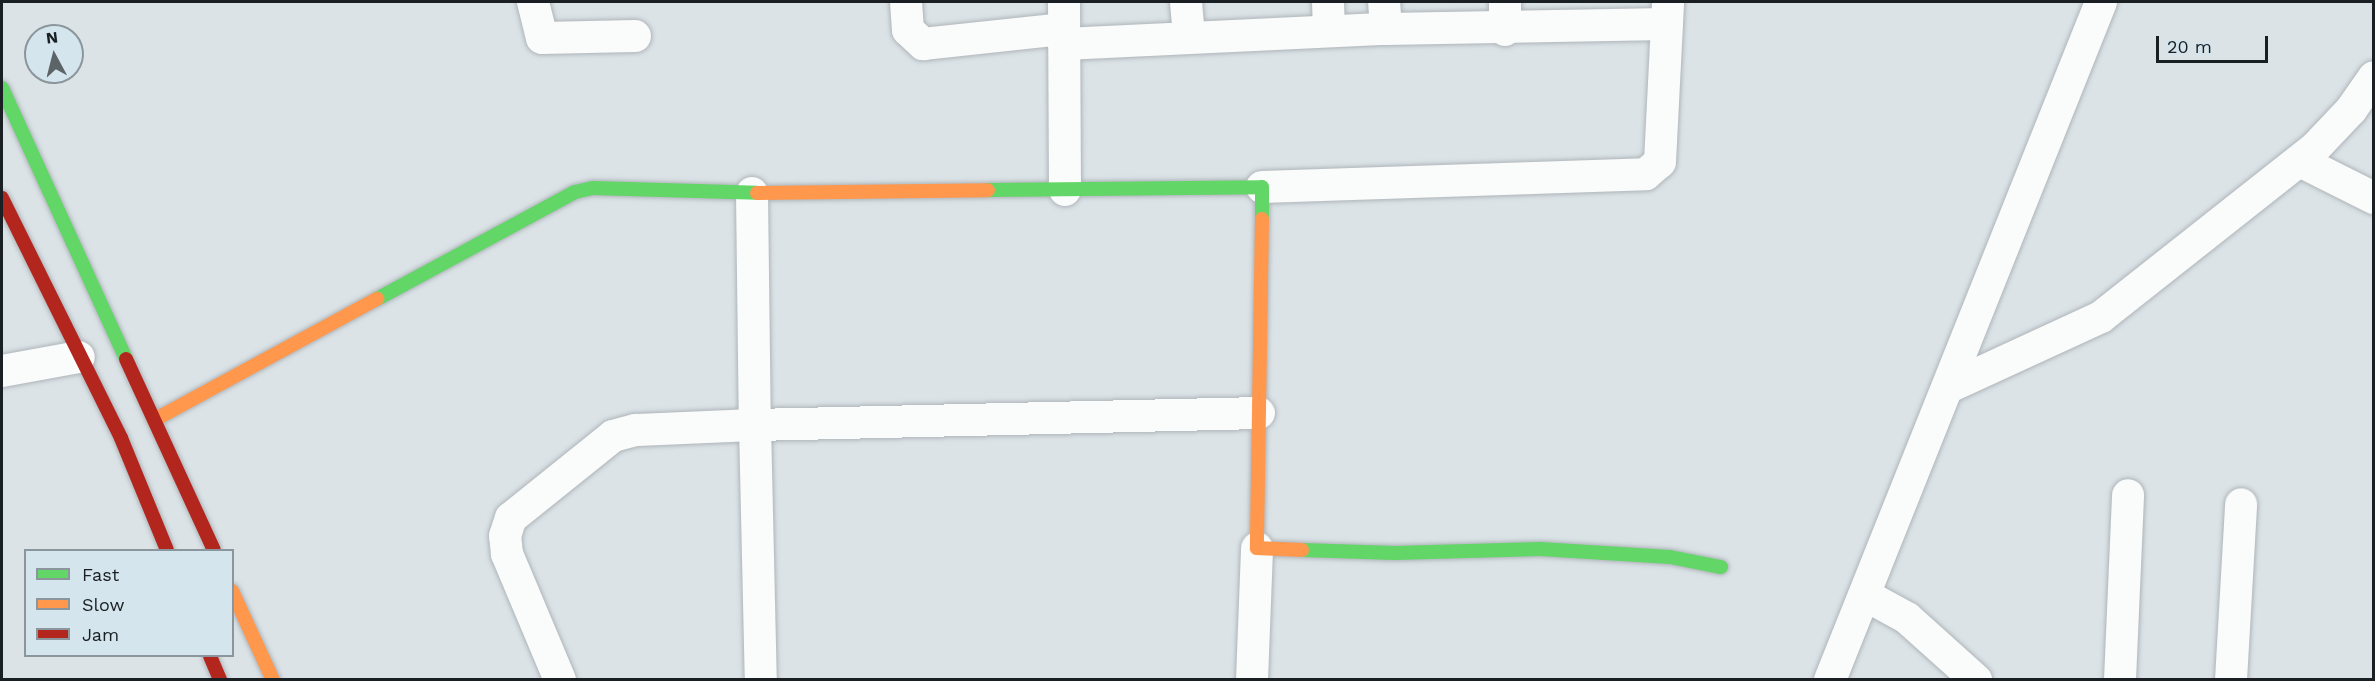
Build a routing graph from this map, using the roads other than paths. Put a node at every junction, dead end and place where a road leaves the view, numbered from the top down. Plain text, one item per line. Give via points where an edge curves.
1 (533, 2) edge
2 (906, 2) edge
3 (1186, 2) edge
4 (2101, 2) edge
5 (1667, 13) edge
6 (1385, 15) edge
7 (1328, 16) edge
8 (1505, 16) edge
9 (1064, 25) edge
10 (635, 36) dead end
11 (1189, 38) junction
12 (2373, 77) edge
13 (2, 88) edge
14 (2300, 161) junction
15 (1262, 187) junction
16 (1065, 190) junction
17 (752, 193) junction
18 (2, 198) edge
19 (2373, 198) edge
20 (80, 357) junction
21 (2, 371) edge
22 (1951, 386) junction
23 (1259, 413) junction
24 (154, 420) junction
25 (755, 425) junction
26 (2128, 495) dead end
27 (2241, 504) dead end
28 (1257, 548) junction
29 (167, 549) edge
30 (214, 549) edge
31 (1721, 567) dead end
32 (234, 595) edge
33 (1865, 595) junction
34 (210, 657) edge
35 (220, 680) edge
36 (273, 680) edge
37 (560, 680) edge
38 (761, 680) edge
39 (1252, 680) edge
40 (1830, 680) edge
41 (1976, 680) edge
42 (2120, 680) edge
43 (2231, 680) edge

1 - 10 street via 542,38
2 - 9 street via 908,30 923,44
3 - 11 street
4 - 22 street
5 - 8 street
5 - 15 street via 1660,162 1646,174
6 - 7 street
6 - 8 street
7 - 11 street
9 - 11 street
9 - 16 street
12 - 14 street via 2333,132
13 - 24 street
14 - 19 street
14 - 22 street via 2101,317
15 - 16 street
15 - 23 street
16 - 17 street
17 - 24 street via 611,186 575,192
17 - 25 street
18 - 20 street
20 - 21 street
20 - 29 street via 121,438
22 - 33 street
23 - 25 street
23 - 28 street
24 - 30 street
25 - 37 street via 636,430 613,436 511,518 505,536 507,554
25 - 38 street
26 - 42 street
27 - 43 street
28 - 31 street via 1395,553 1540,549 1670,557
28 - 39 street
32 - 36 street
33 - 40 street
33 - 41 street via 1907,618
34 - 35 street

